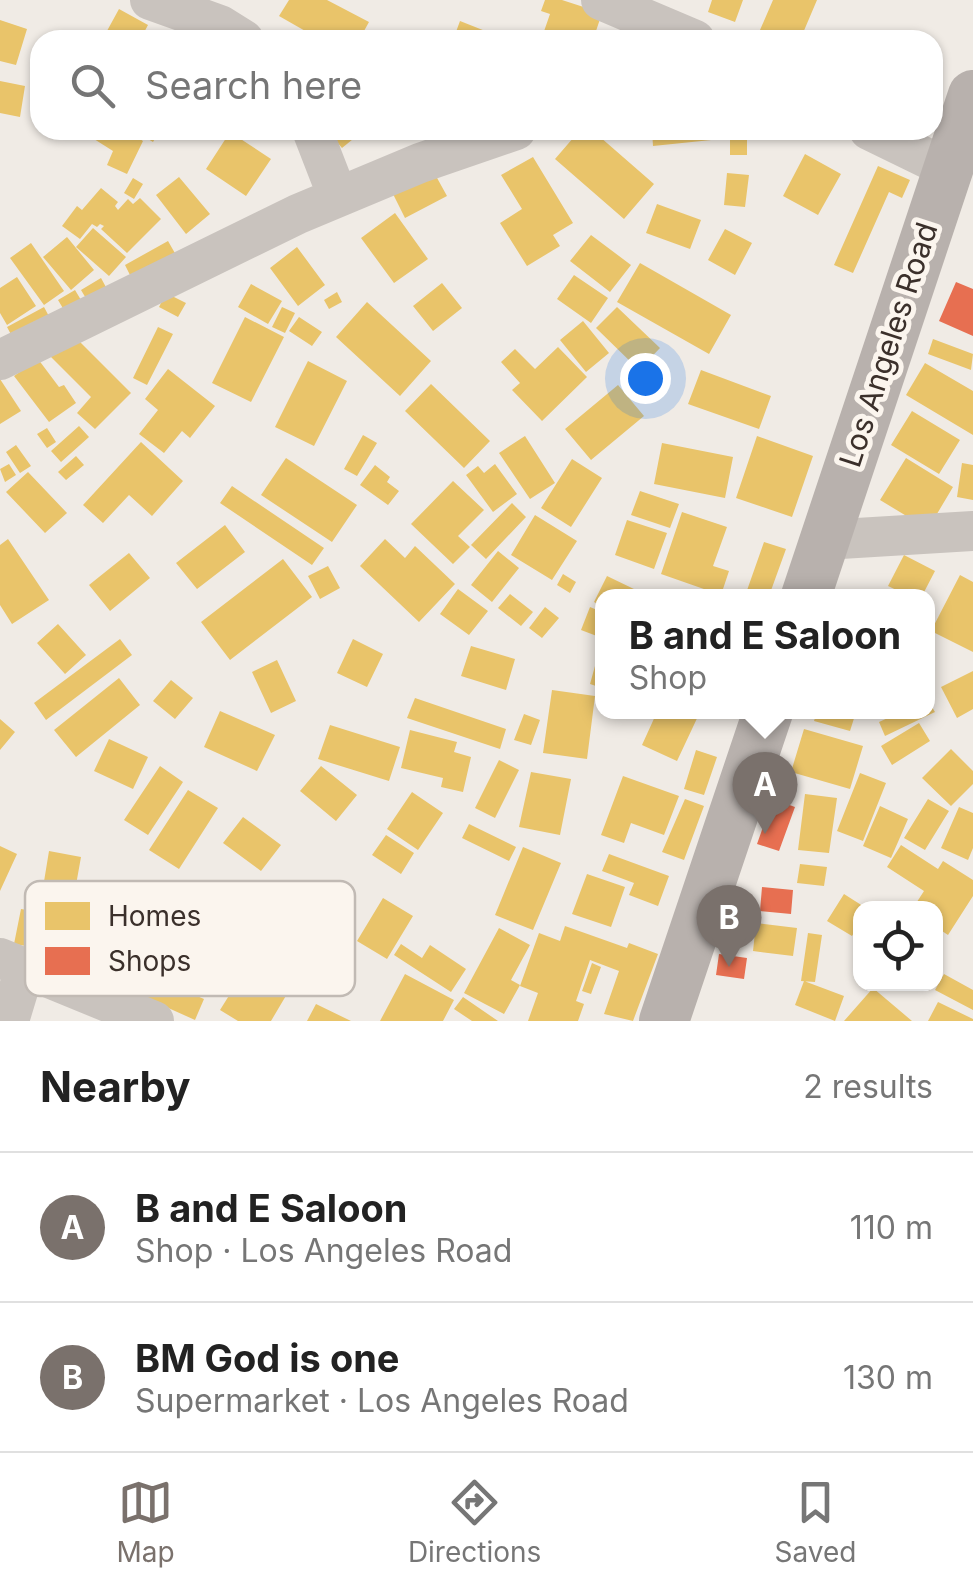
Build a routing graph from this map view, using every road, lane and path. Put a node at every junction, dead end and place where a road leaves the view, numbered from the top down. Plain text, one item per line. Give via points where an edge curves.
1 (150, 0) edge
2 (622, 4) edge
3 (228, 30) edge
4 (674, 30) edge
5 (973, 95) edge
6 (316, 140) edge
7 (487, 140) edge
8 (890, 140) edge
9 (947, 168) junction
10 (338, 197) junction
11 (0, 360) edge
12 (973, 532) edge
13 (824, 540) junction
14 (808, 589) edge
15 (766, 719) edge
16 (13, 963) edge
17 (93, 996) edge
18 (9, 1021) edge
19 (154, 1021) edge
20 (664, 1021) edge

1 - 3 street
2 - 4 street
5 - 9 main road, Los Angeles Road
6 - 10 street
7 - 10 street
8 - 9 street
9 - 13 main road, Los Angeles Road
10 - 11 street
12 - 13 street
13 - 14 main road, Los Angeles Road
15 - 20 main road
16 - 18 street
17 - 19 street

